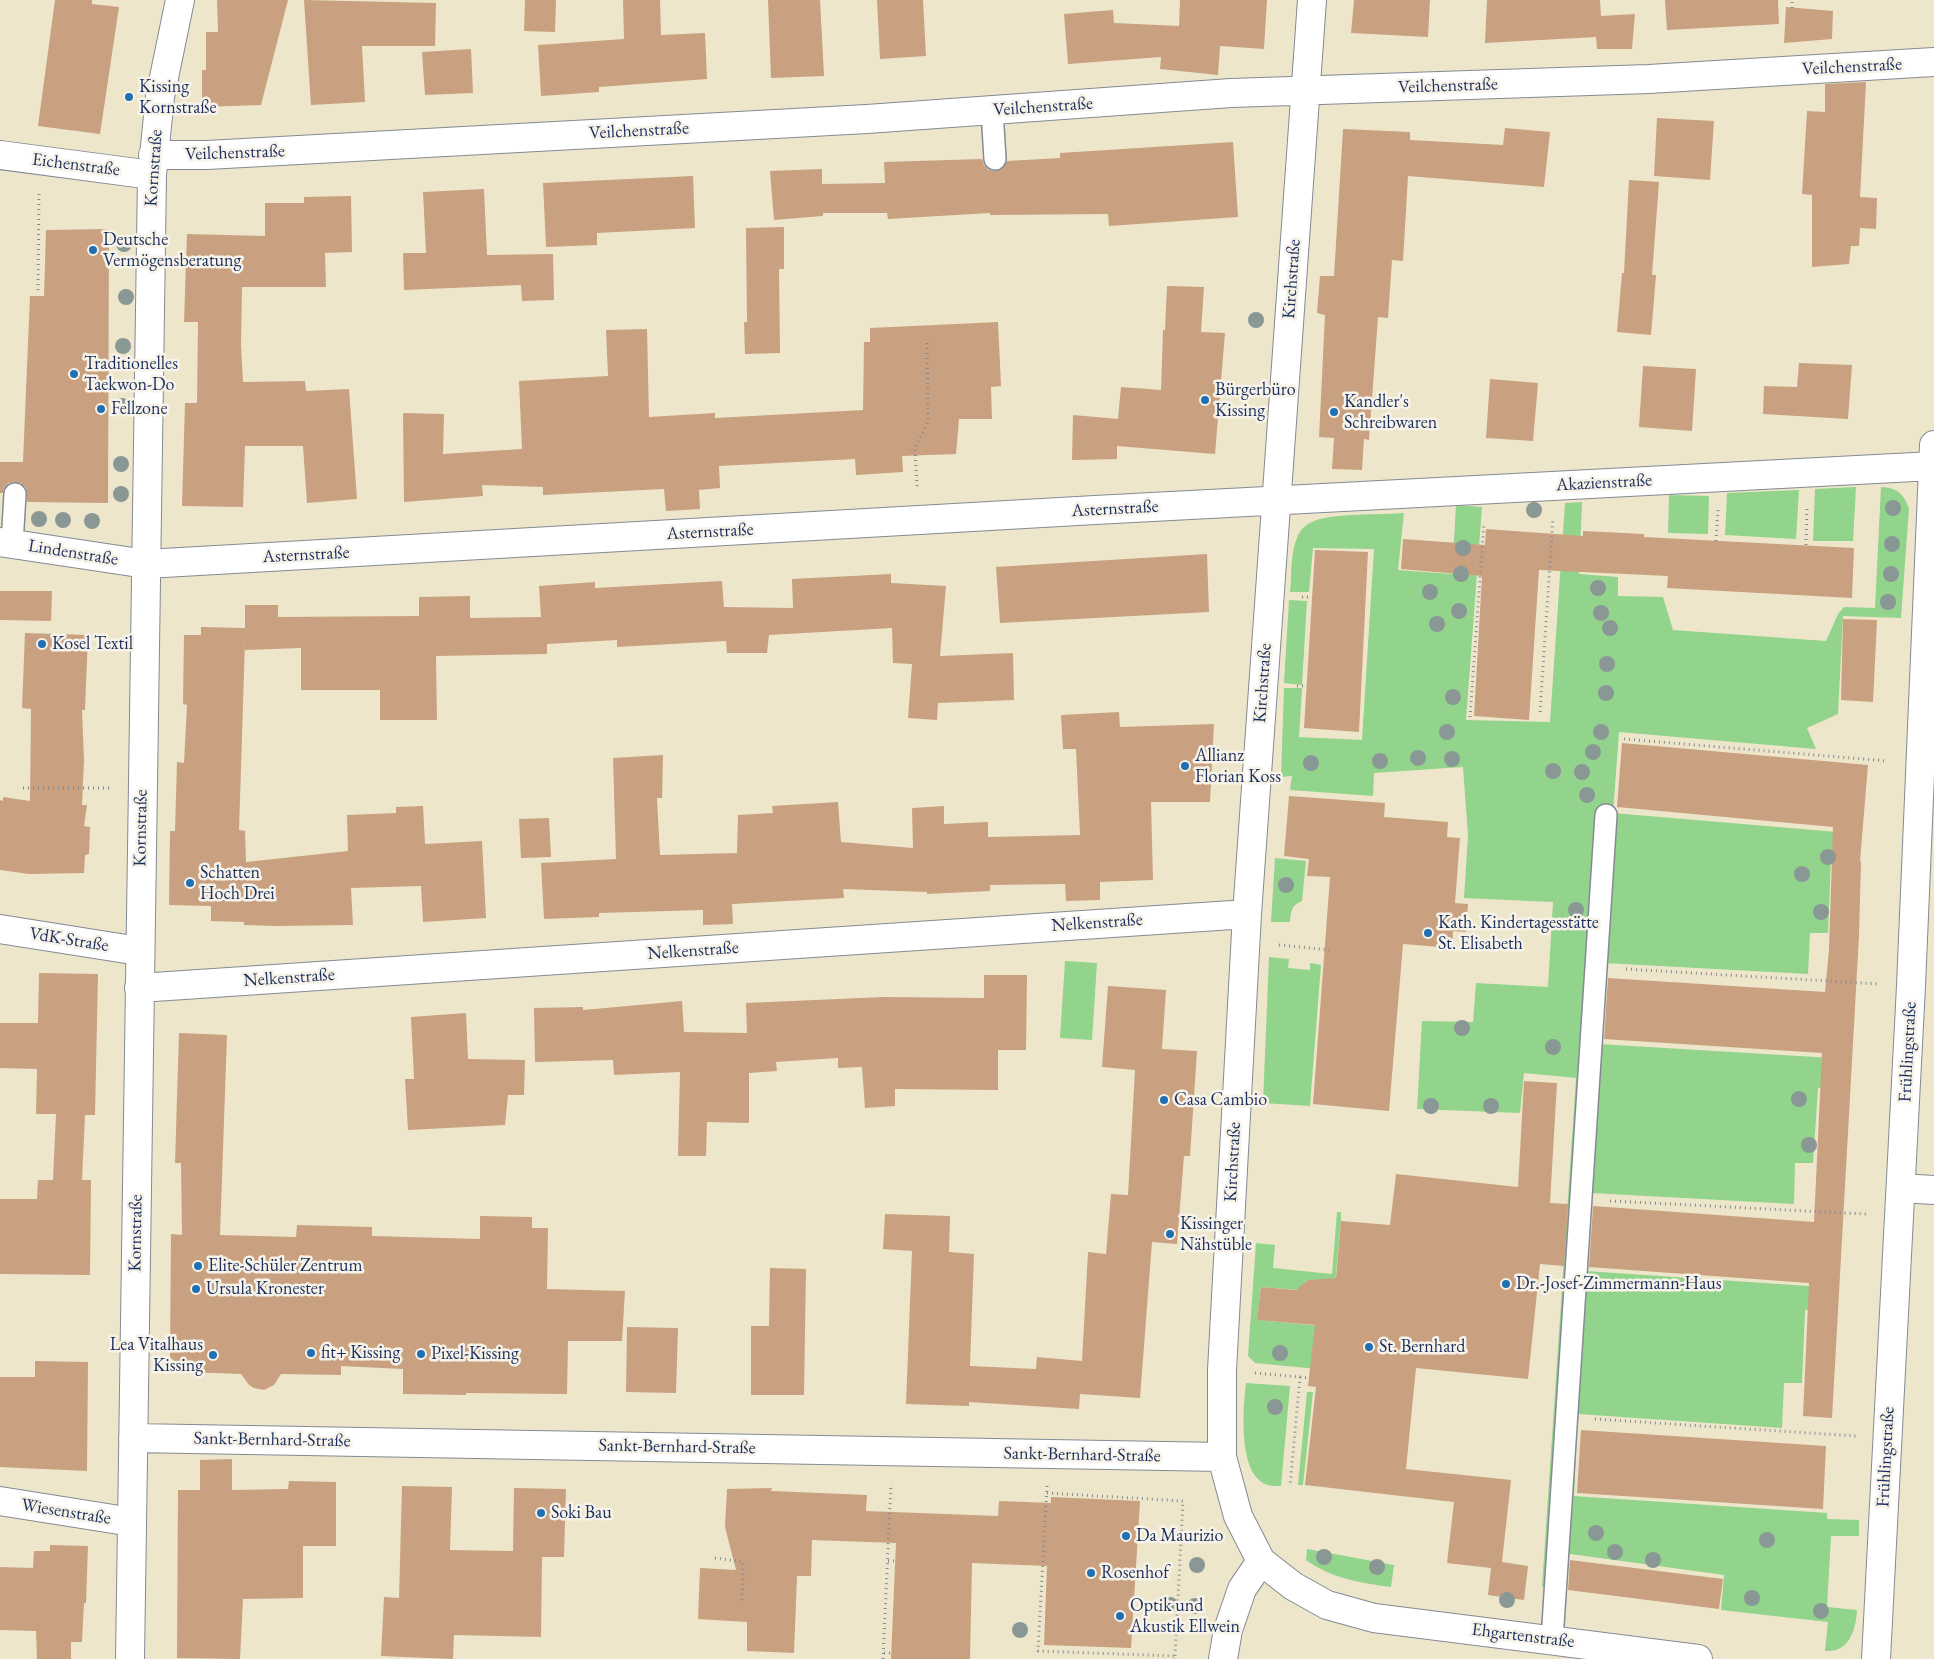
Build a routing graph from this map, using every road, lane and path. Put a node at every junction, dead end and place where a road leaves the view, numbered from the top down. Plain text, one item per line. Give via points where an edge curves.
1 (180, 0) edge
2 (1312, 0) edge
3 (1792, 0) edge
4 (1792, 8) dead end
5 (1934, 62) edge
6 (1305, 91) junction
7 (992, 111) junction
8 (0, 155) edge
9 (995, 159) dead end
10 (39, 161) junction
11 (152, 165) junction
12 (38, 290) dead end
13 (927, 339) dead end
14 (1933, 456) edge
15 (1808, 472) junction
16 (1555, 485) junction
17 (1486, 488) junction
18 (15, 494) dead end
19 (1275, 500) junction
20 (919, 520) junction
21 (6, 543) edge
22 (1806, 545) dead end
23 (146, 564) junction
24 (1540, 712) dead end
25 (1929, 716) edge
26 (1470, 717) dead end
27 (1624, 739) dead end
28 (1921, 764) junction
29 (142, 787) junction
30 (23, 788) dead end
31 (1606, 815) dead end
32 (1247, 914) junction
33 (0, 928) edge
34 (1246, 943) junction
35 (1330, 950) dead end
36 (139, 951) junction
37 (1618, 969) dead end
38 (1911, 986) junction
39 (139, 988) junction
40 (1901, 1188) junction
41 (1934, 1190) edge
42 (1607, 1201) dead end
43 (1900, 1216) junction
44 (1222, 1370) junction
45 (1300, 1377) junction
46 (1309, 1378) dead end
47 (1592, 1419) dead end
48 (133, 1438) junction
49 (1887, 1438) junction
50 (893, 1451) junction
51 (1049, 1454) junction
52 (1222, 1457) junction
53 (1290, 1486) dead end
54 (1047, 1493) junction
55 (0, 1501) edge
56 (132, 1522) junction
57 (714, 1558) dead end
58 (888, 1561) junction
59 (896, 1561) dead end
60 (1261, 1561) junction
61 (742, 1604) dead end
62 (1552, 1640) junction
63 (884, 1653) junction
64 (891, 1653) dead end
65 (1602, 1653) edge
66 (1175, 1658) edge
67 (130, 1659) edge
68 (883, 1659) edge
69 (1223, 1659) edge
70 (1698, 1659) edge
71 (1876, 1659) edge

1 - 11 street, Kornstraße via 160,96
2 - 6 street, Kirchstraße
3 - 4 path
5 - 6 street, Veilchenstraße via 1649,79
6 - 7 street, Veilchenstraße via 1231,93
6 - 19 street, Kirchstraße
7 - 9 lane
7 - 11 street, Veilchenstraße via 207,155
8 - 10 street, Eichenstraße
10 - 11 street, Eichenstraße
10 - 12 path
11 - 23 street, Kornstraße
13 - 20 path via 928,421 915,448
14 - 15 street, Akazienstraße
14 - 25 street, Frühlingstraße
15 - 16 street, Akazienstraße
15 - 22 path
16 - 17 street, Akazienstraße
16 - 24 path
17 - 19 street, Akazienstraße
17 - 26 path
18 - 21 lane
19 - 20 street, Asternstraße
19 - 32 street, Kirchstraße
20 - 23 street, Asternstraße
21 - 23 street, Lindenstraße
23 - 29 street, Kornstraße
25 - 28 street, Frühlingstraße
27 - 28 path
28 - 38 street, Frühlingstraße
29 - 30 path
29 - 36 street, Kornstraße
31 - 62 lane
32 - 34 street, Kirchstraße
32 - 39 street, Nelkenstraße
33 - 36 street, VdK-Straße
34 - 35 path
34 - 44 street, Kirchstraße
36 - 39 street, Kornstraße
37 - 38 path
38 - 40 street, Frühlingstraße
39 - 48 street, Kornstraße
40 - 41 street
40 - 43 street, Frühlingstraße
42 - 43 path
43 - 49 street, Frühlingstraße
44 - 45 path
44 - 52 street, Kirchstraße
45 - 46 path
45 - 53 path
47 - 49 path
48 - 50 street, Sankt-Bernhard-Straße
48 - 56 street, Kornstraße
49 - 71 street, Frühlingstraße
50 - 51 street, Sankt-Bernhard-Straße
50 - 58 path
51 - 52 street, Sankt-Bernhard-Straße
51 - 54 path
52 - 60 street, Kirchstraße via 1238,1516
54 - 66 path via 1183,1501
54 - 66 path via 1038,1651
55 - 56 street, Wiesenstraße
56 - 67 street, Kornstraße
57 - 61 path via 743,1562
58 - 59 path
58 - 63 path
60 - 62 street, Ehgartenstraße via 1293,1586 1327,1605 1374,1618
60 - 69 street via 1242,1589 1228,1630
62 - 65 street, Ehgartenstraße
63 - 64 path
63 - 68 path
65 - 70 street, Ehgartenstraße

